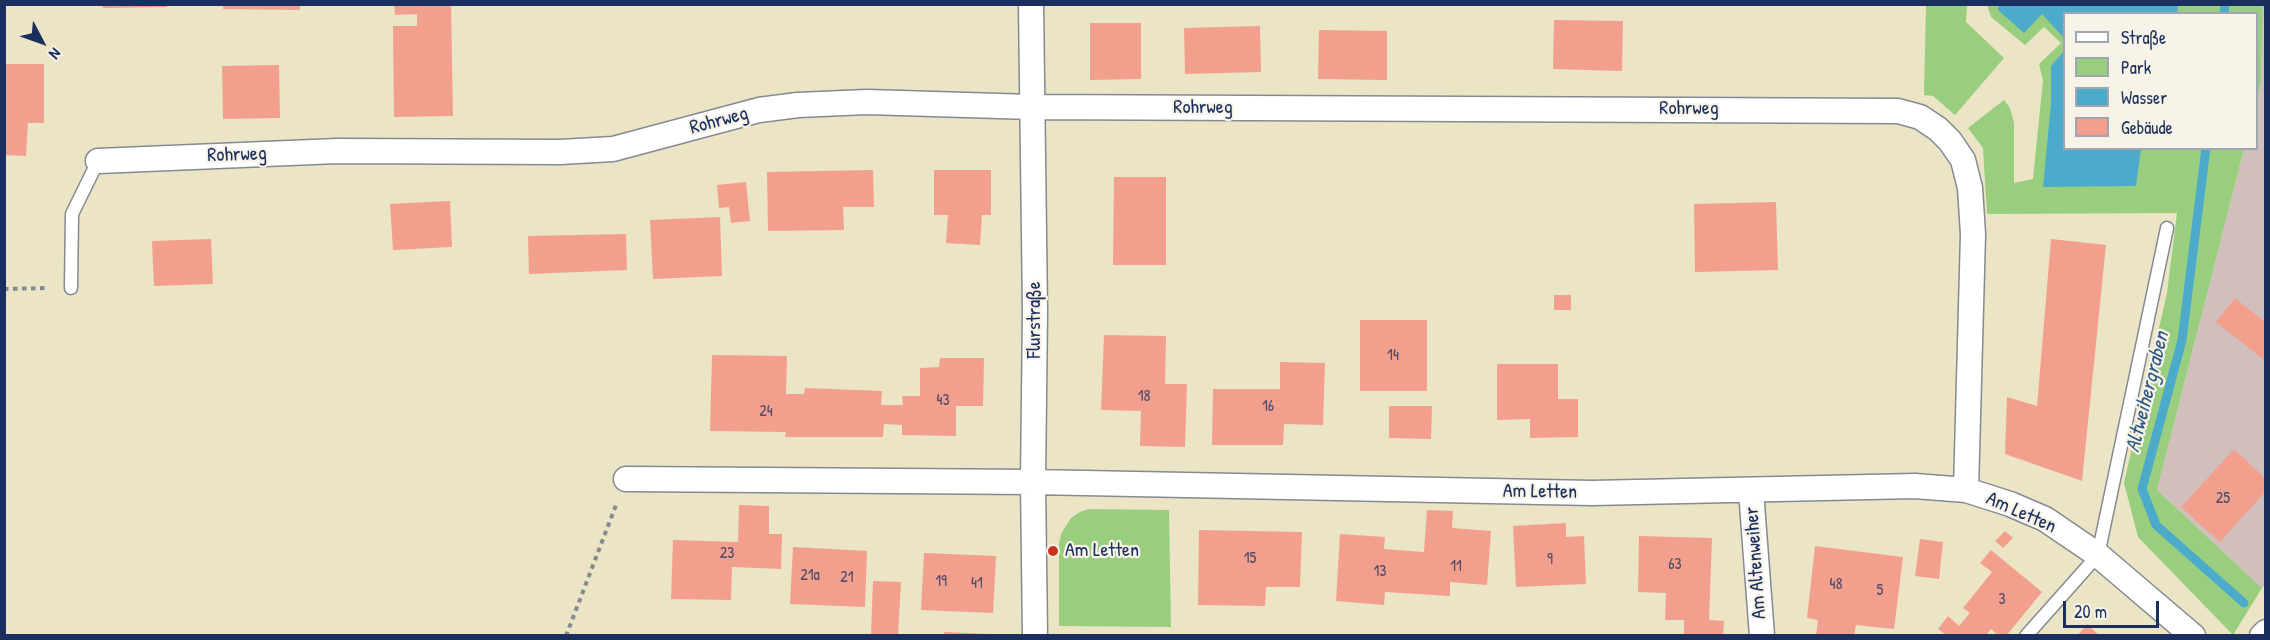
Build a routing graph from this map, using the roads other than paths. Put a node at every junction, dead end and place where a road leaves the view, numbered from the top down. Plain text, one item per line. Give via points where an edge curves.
1 (1031, 4) edge
2 (1032, 107) junction
3 (98, 161) joint
4 (2167, 228) dead end
5 (71, 288) road end
6 (626, 479) road end
7 (1033, 482) junction
8 (1966, 490) junction
9 (1751, 491) junction
10 (2098, 555) junction
11 (2265, 632) edge
12 (1035, 636) edge
13 (1762, 636) edge
14 (2026, 636) edge
15 (2193, 636) edge
16 (2262, 636) edge

1 - 2 street, Flurstraße
2 - 3 street, Rohrweg via 867,102 798,105 759,110 612,148 570,151 337,151
2 - 7 street, Flurstraße
2 - 8 street, Rohrweg via 1820,110 1898,111 1920,117 1950,141 1963,160 1970,188 1973,234
3 - 5 lane via 72,214
4 - 10 lane
6 - 7 street, Am Letten
7 - 9 street, Am Letten via 1592,493
7 - 12 street, Flurstraße
8 - 9 street, Am Letten via 1915,486
8 - 10 street, Am Letten via 2045,519
9 - 13 street, Am Altenweiher
10 - 14 lane
10 - 15 street, Am Letten
11 - 16 street

